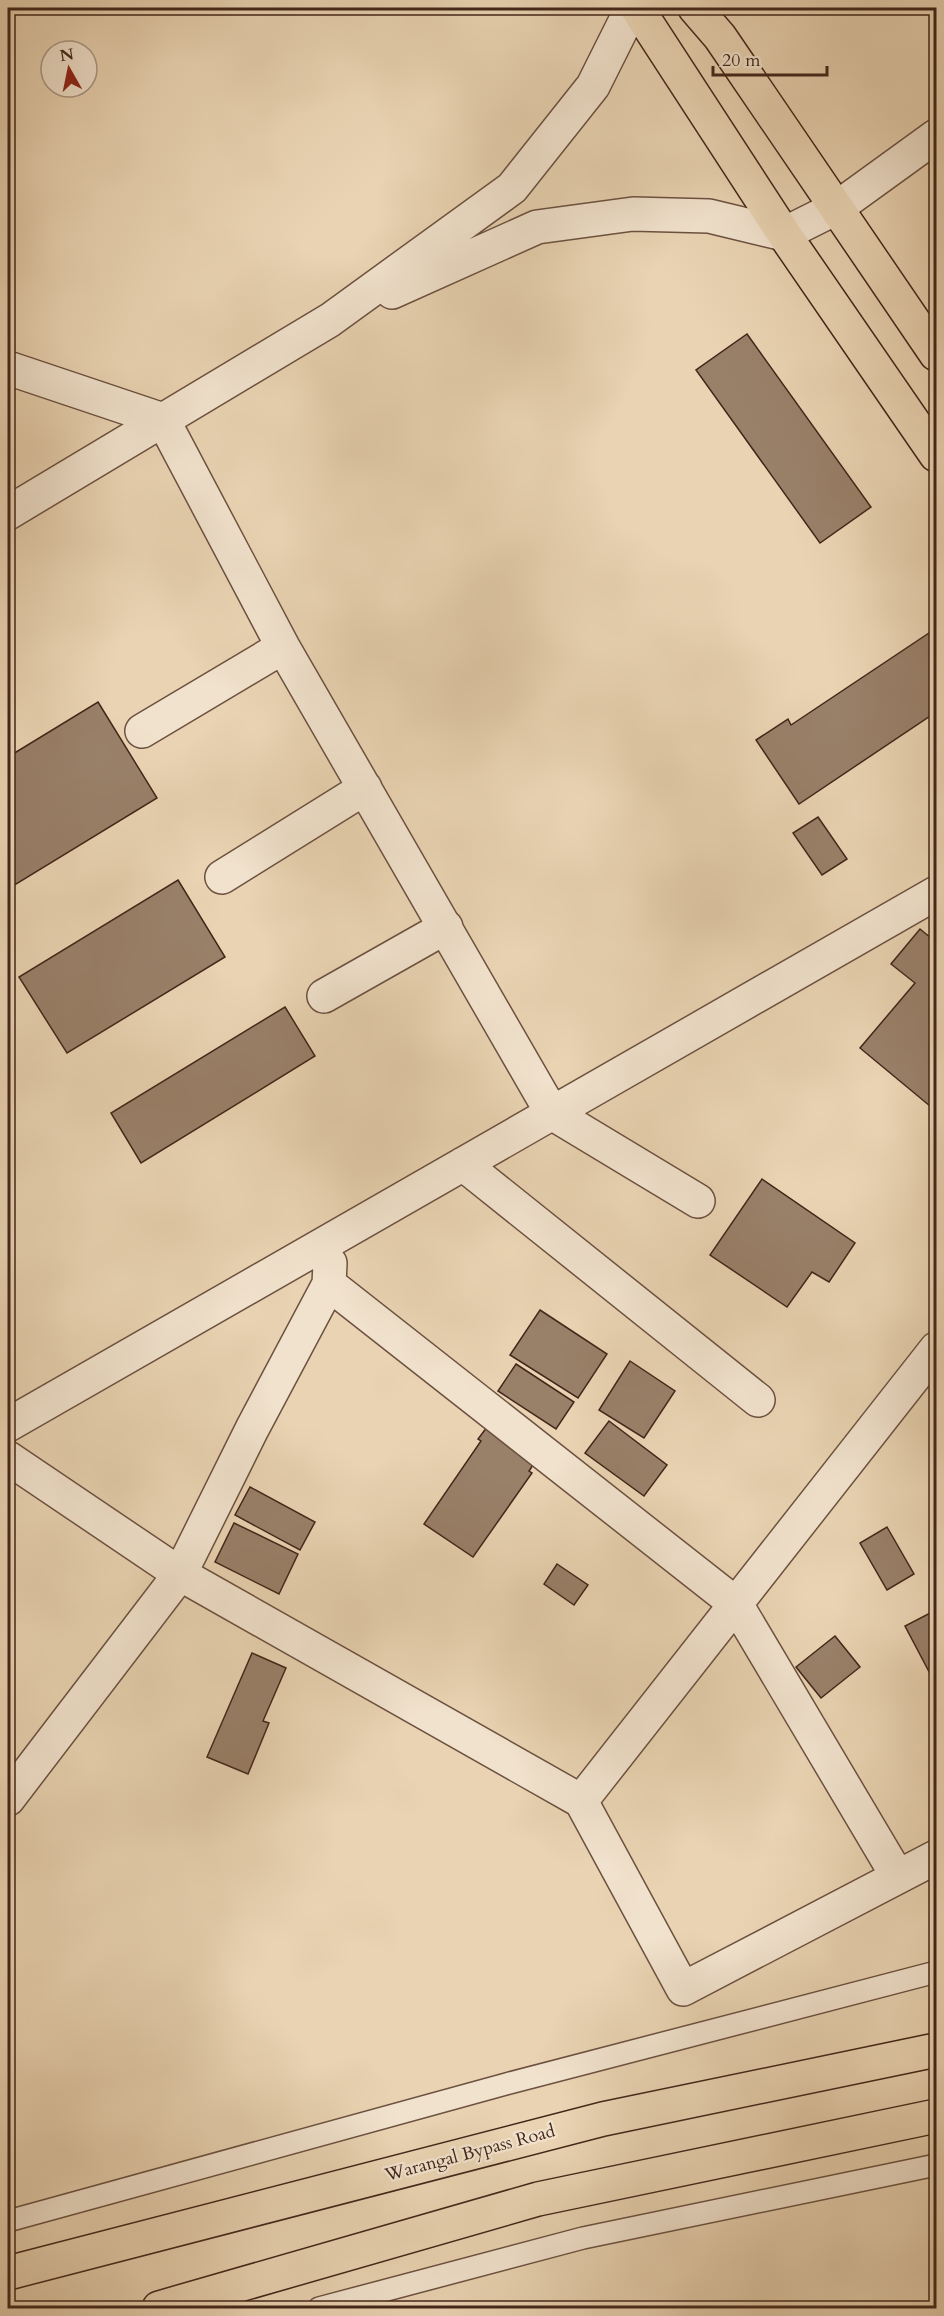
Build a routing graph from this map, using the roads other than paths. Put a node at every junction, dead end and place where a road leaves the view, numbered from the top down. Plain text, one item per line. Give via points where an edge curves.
1 (632, 8) edge
2 (637, 8) edge
3 (695, 8) edge
4 (936, 136) edge
5 (838, 207) junction
6 (784, 234) junction
7 (330, 320) junction
8 (936, 354) edge
9 (8, 368) edge
10 (163, 420) junction
11 (936, 455) edge
12 (8, 513) edge
13 (284, 647) junction
14 (142, 731) dead end
15 (365, 788) junction
16 (222, 877) dead end
17 (936, 894) edge
18 (446, 927) junction
19 (324, 996) dead end
20 (552, 1113) junction
21 (463, 1164) junction
22 (698, 1201) dead end
23 (330, 1240) junction
24 (329, 1284) junction
25 (936, 1348) edge
26 (758, 1400) dead end
27 (8, 1425) edge
28 (8, 1458) edge
29 (180, 1574) junction
30 (736, 1604) junction
31 (8, 1799) edge
32 (581, 1801) junction
33 (936, 1857) edge
34 (898, 1877) junction
35 (936, 1972) edge
36 (936, 2049) edge
37 (936, 2116) edge
38 (936, 2165) edge
39 (8, 2221) edge
40 (8, 2273) edge
41 (159, 2308) edge
42 (319, 2308) edge

1 - 7 street via 593,86 512,188
2 - 6 highway
3 - 5 highway via 720,37
4 - 5 street
5 - 6 street
5 - 8 highway
6 - 7 street via 709,216 633,214 537,227
6 - 11 highway
7 - 10 street
9 - 10 street
10 - 12 street
10 - 13 street
13 - 14 street
13 - 15 street
15 - 16 street
15 - 18 street
17 - 20 street
18 - 19 street
18 - 20 street
20 - 21 street
20 - 22 street
21 - 23 street
21 - 26 street
23 - 24 street
23 - 27 street
24 - 29 street
24 - 30 street
25 - 30 street
28 - 29 street
29 - 31 street
29 - 32 street
30 - 32 street
30 - 34 street
32 - 34 street via 683,1989
33 - 34 street
35 - 39 lane via 506,2084
36 - 40 highway, Warangal Bypass Road via 603,2119
37 - 41 highway via 538,2199
38 - 42 lane via 583,2238

